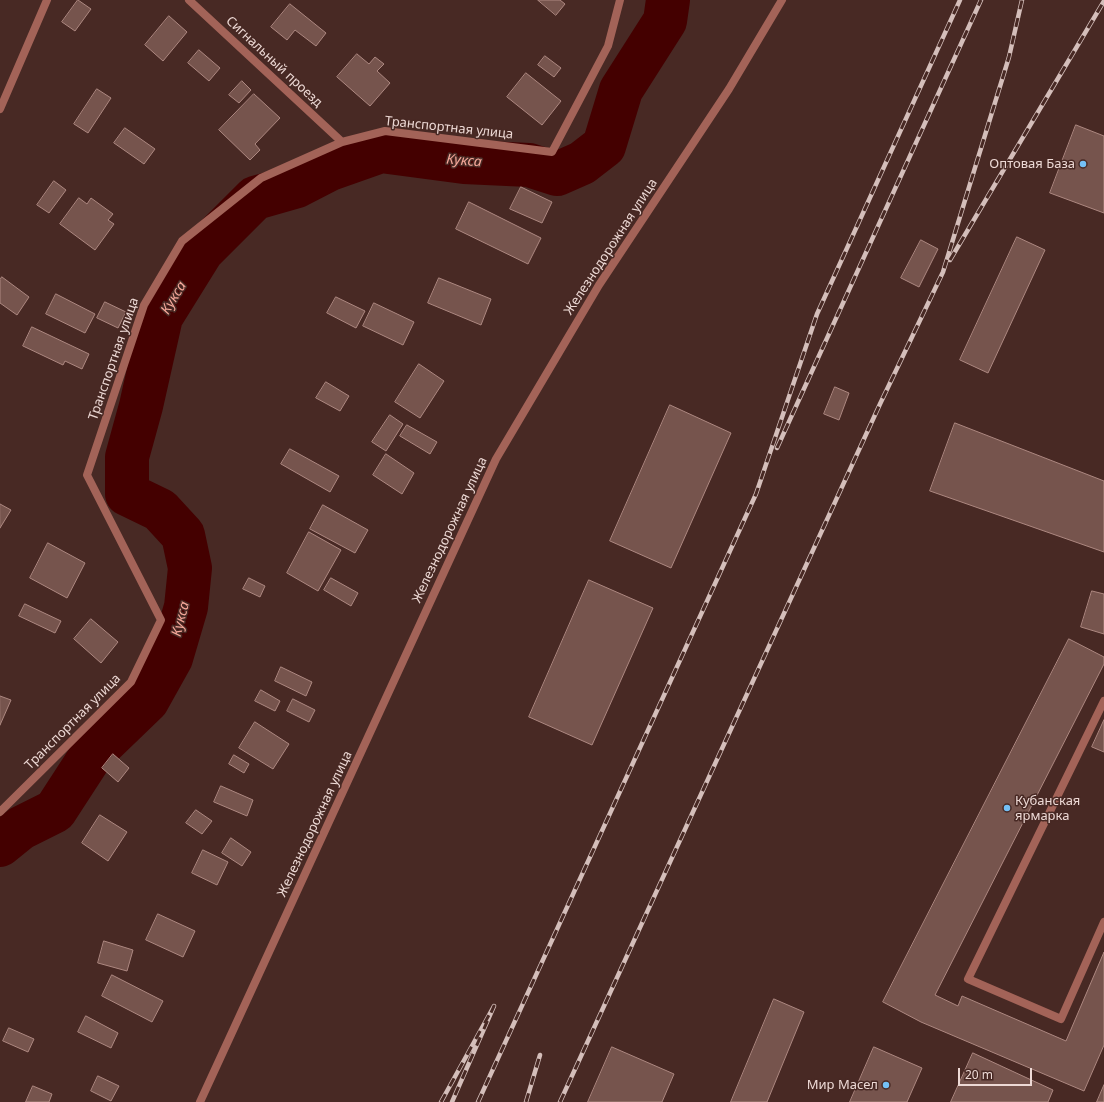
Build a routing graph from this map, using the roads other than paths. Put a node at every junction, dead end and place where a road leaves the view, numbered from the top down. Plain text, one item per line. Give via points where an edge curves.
1 (47, 0) edge
2 (189, 0) edge
3 (620, 0) edge
4 (782, 0) edge
5 (0, 109) edge
6 (342, 142) junction
7 (1104, 701) edge
8 (0, 812) edge
9 (1104, 922) edge
10 (200, 1102) edge

1 - 5 street
2 - 6 street, Сигнальный проезд
3 - 6 street, Транспортная улица via 608,46 552,152 385,130
4 - 10 street, Железнодорожная улица via 729,89 599,285 496,459
6 - 8 street, Транспортная улица via 261,178 182,241 144,305 87,475 161,620 131,682
7 - 9 street via 968,979 1061,1019

